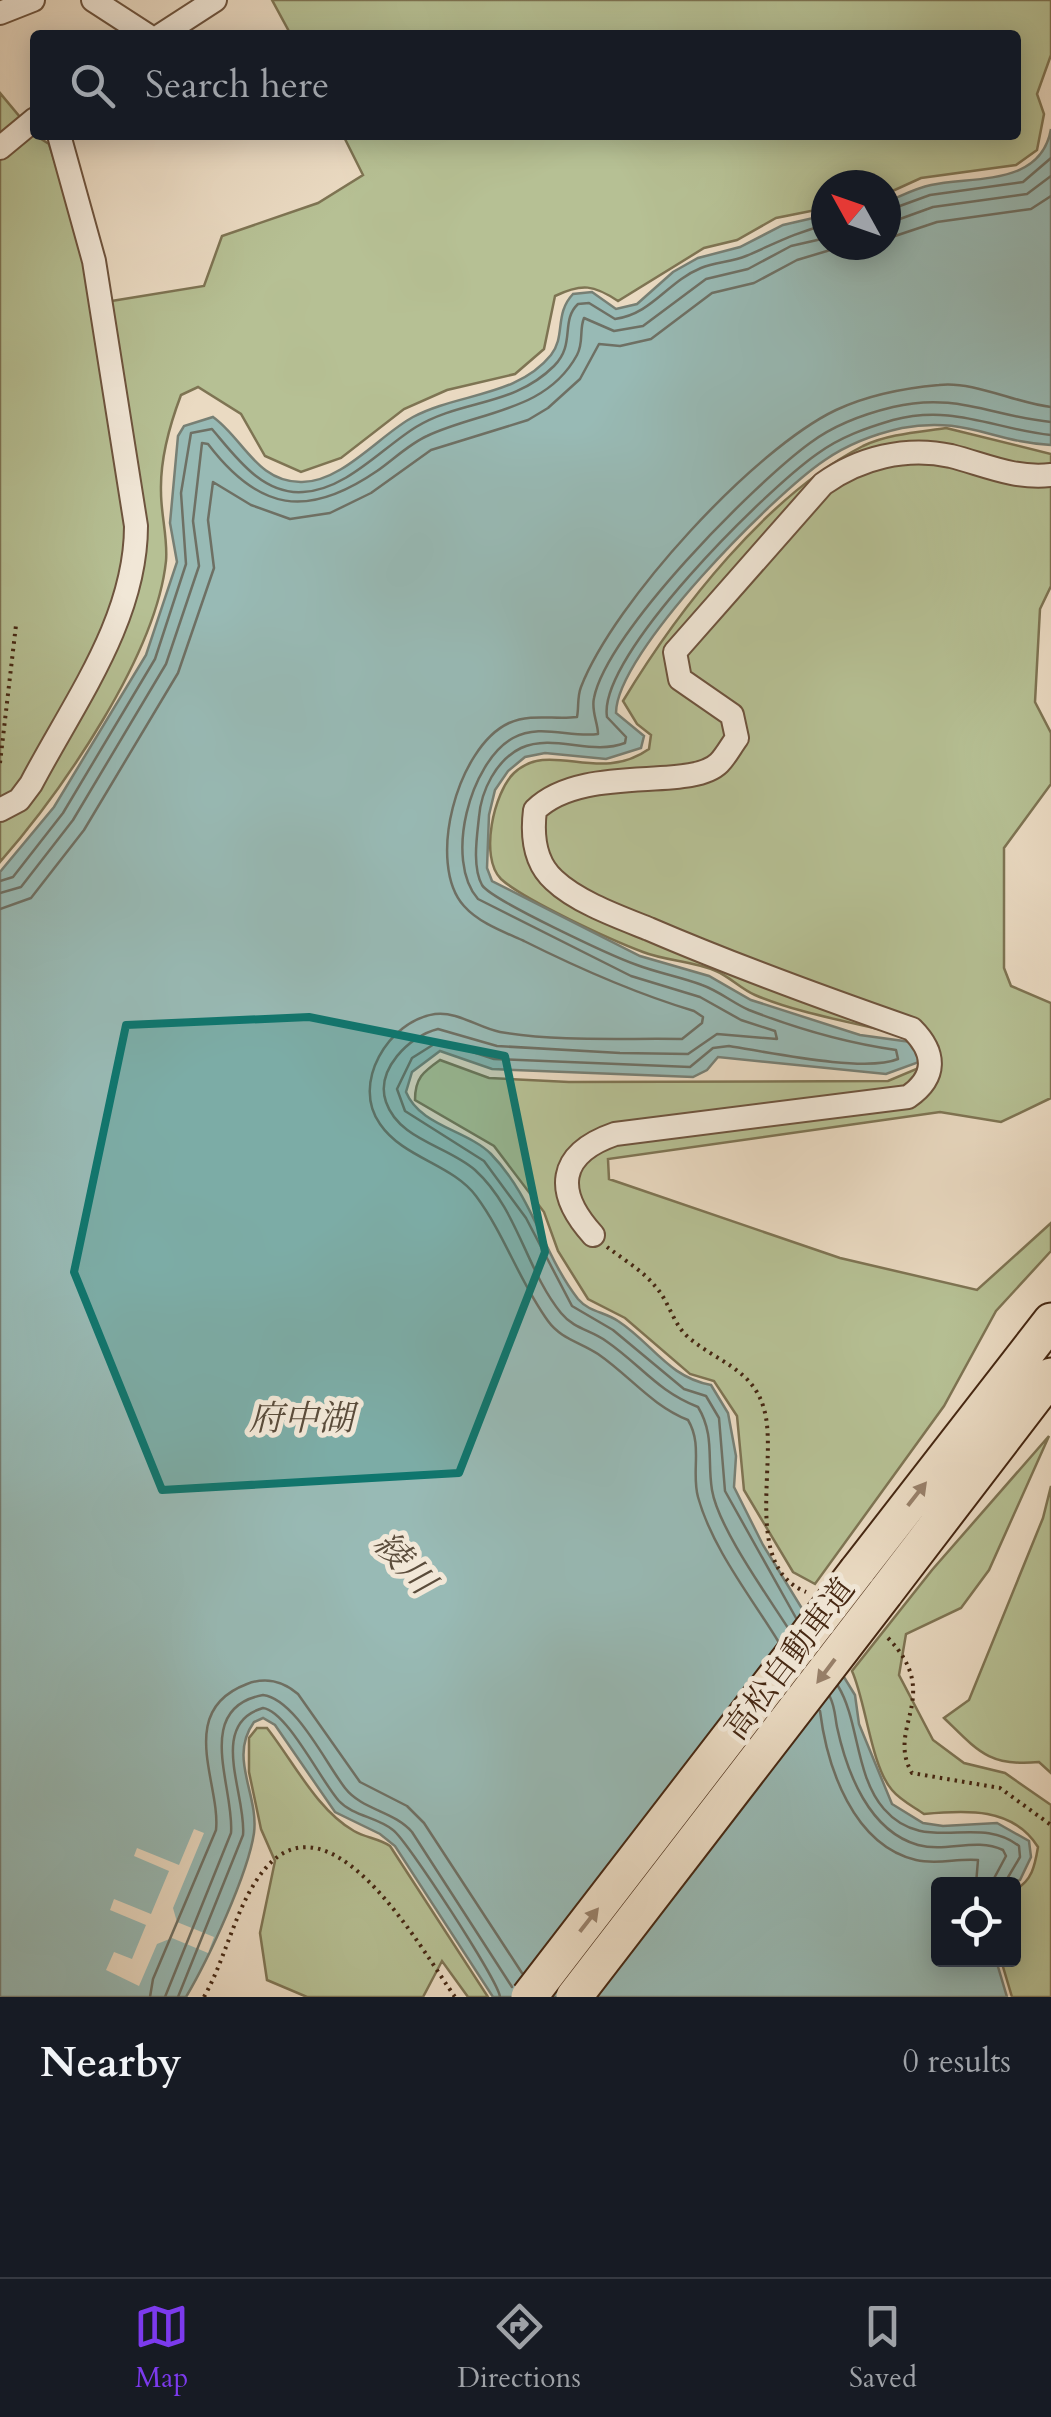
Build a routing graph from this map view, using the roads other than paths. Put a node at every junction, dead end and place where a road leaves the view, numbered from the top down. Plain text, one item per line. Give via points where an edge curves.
1 (33, 0) edge
2 (93, 0) edge
3 (215, 0) edge
4 (0, 13) edge
5 (139, 30) edge
6 (169, 30) edge
7 (30, 124) edge
8 (60, 140) edge
9 (0, 148) edge
10 (1051, 475) edge
11 (0, 810) edge
12 (593, 1236) road end
13 (1051, 1321) edge
14 (1051, 1376) edge
15 (529, 1997) edge
16 (574, 1997) edge

1 - 4 street
2 - 5 street
3 - 6 street
7 - 9 street
8 - 11 street via 94,260 136,558 127,603 31,784 20,800
10 - 12 street via 1011,476 918,453 847,466 823,484 675,652 680,679 732,715 737,738 717,766 585,784 550,794 534,810 532,833 554,882 754,974 912,1029 929,1045 924,1086 908,1097 616,1134 590,1143 572,1161 566,1188 573,1213
15 -> 13 highway, 高松自動車道, bridge
14 -> 16 highway, 高松自動車道, bridge

